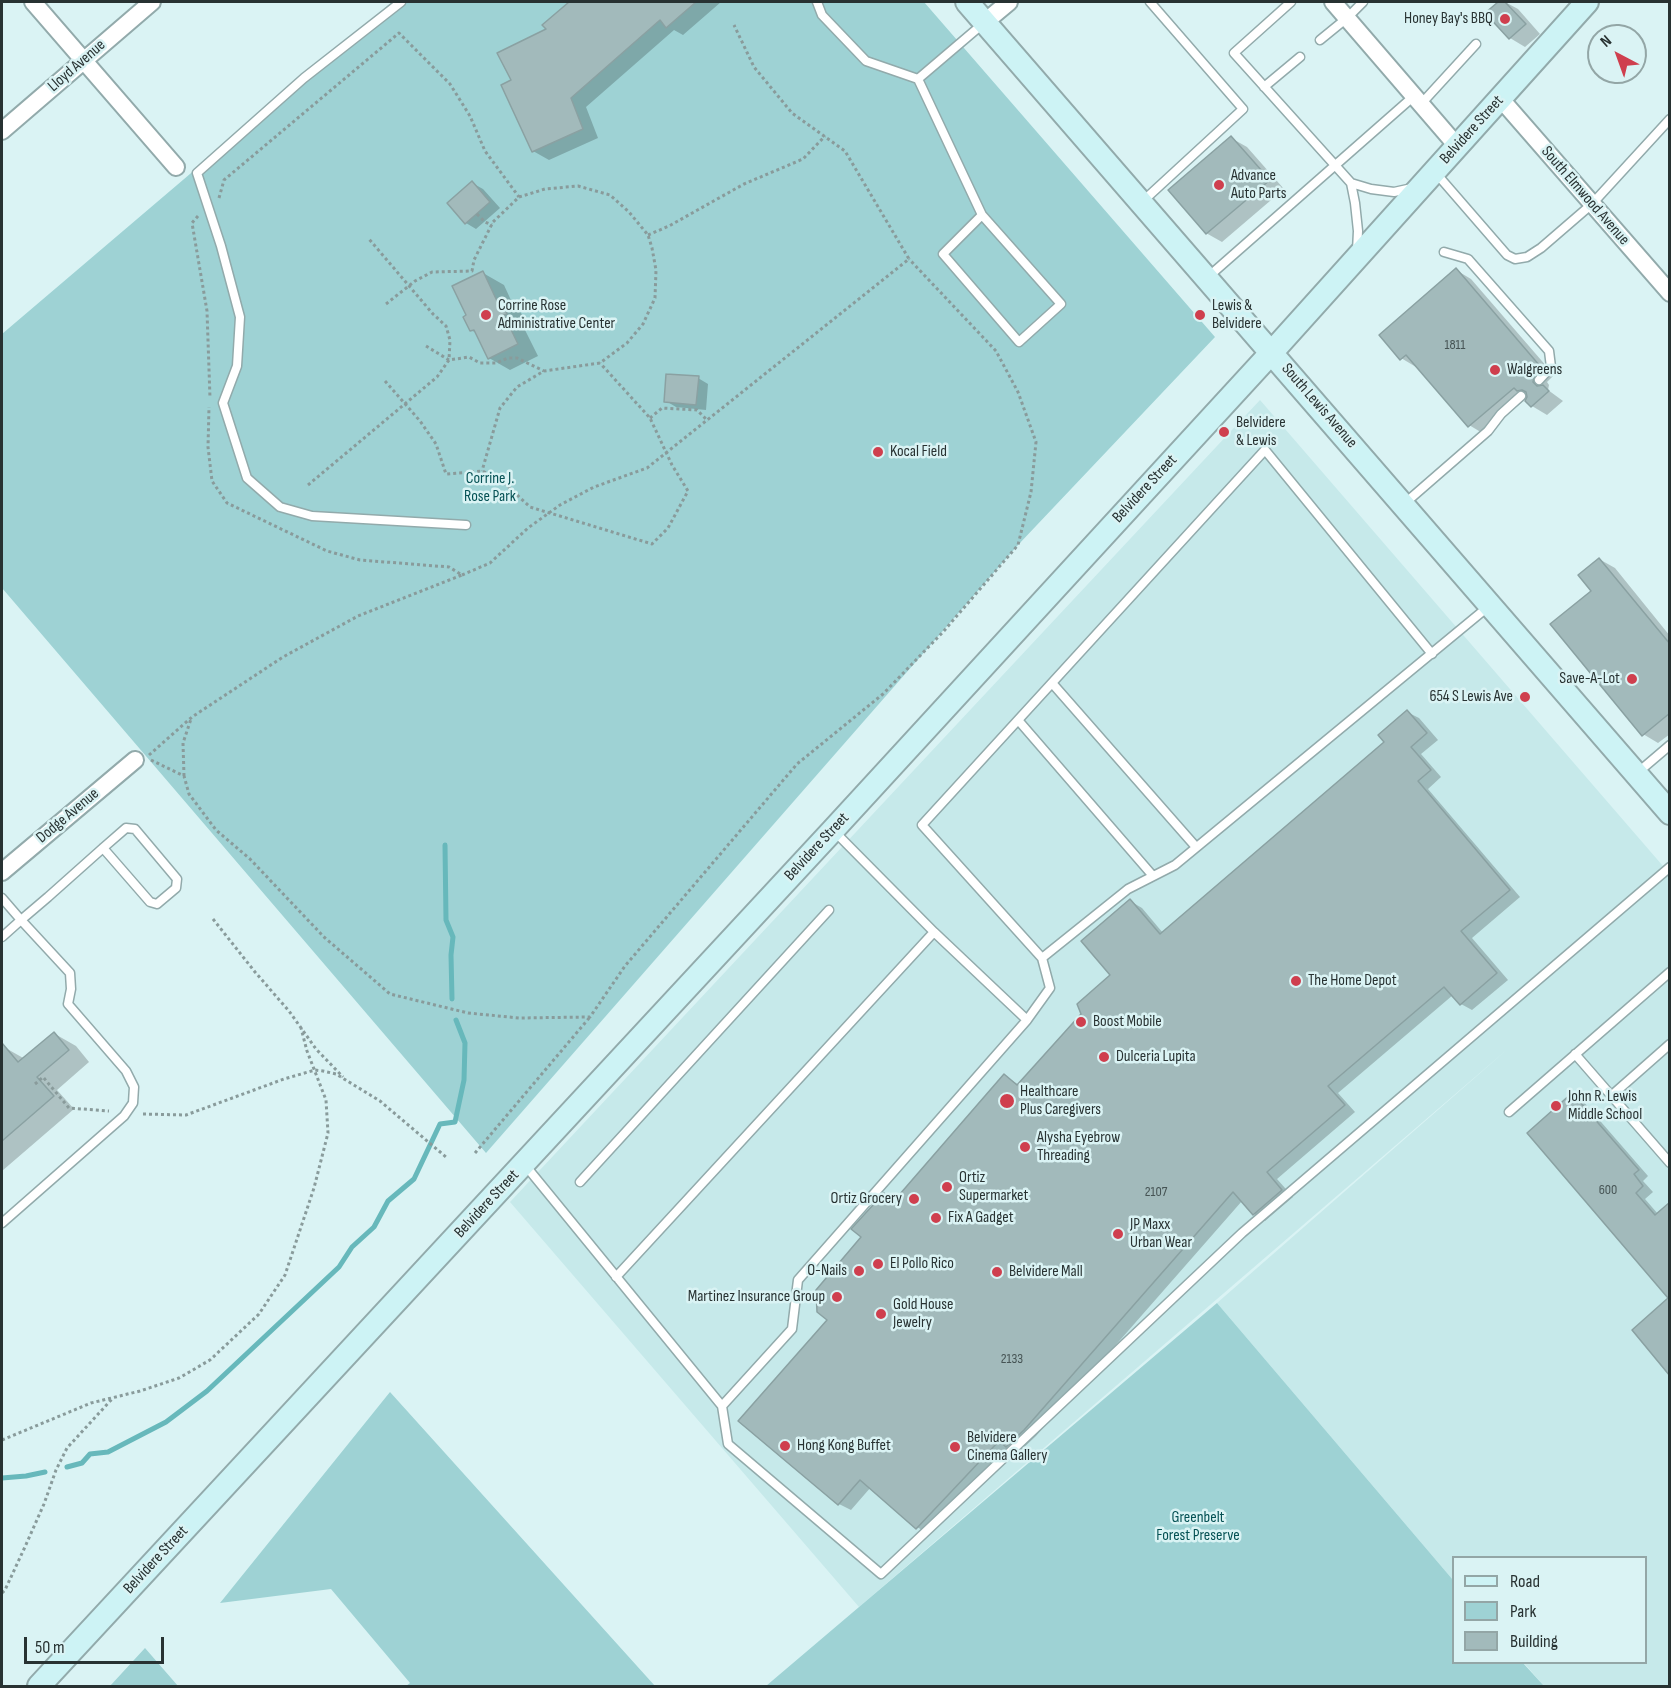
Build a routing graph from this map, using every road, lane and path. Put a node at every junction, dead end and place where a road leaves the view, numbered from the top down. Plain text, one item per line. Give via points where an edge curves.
1 (33, 2) edge
2 (152, 2) edge
3 (401, 2) edge
4 (817, 2) edge
5 (967, 2) edge
6 (1009, 2) edge
7 (1150, 2) edge
8 (1291, 2) edge
9 (1333, 2) edge
10 (1363, 2) edge
11 (1587, 2) edge
12 (1347, 18) junction
13 (985, 22) junction
14 (734, 25) dead end
15 (1320, 40) dead end
16 (1476, 44) dead end
17 (1300, 57) dead end
18 (84, 60) junction
19 (918, 79) junction
20 (1264, 87) junction
21 (1500, 98) junction
22 (1418, 100) junction
23 (1670, 119) edge
24 (2, 131) edge
25 (825, 136) junction
26 (1457, 146) junction
27 (1335, 166) junction
28 (176, 167) dead end
29 (1428, 179) junction
30 (1351, 183) junction
31 (519, 196) junction
32 (1142, 202) junction
33 (1592, 204) junction
34 (208, 207) junction
35 (477, 213) dead end
36 (982, 215) junction
37 (492, 225) junction
38 (648, 235) junction
39 (369, 239) dead end
40 (1444, 252) dead end
41 (1356, 258) junction
42 (909, 259) junction
43 (1208, 278) junction
44 (410, 285) junction
45 (1670, 293) edge
46 (386, 304) dead end
47 (426, 346) dead end
48 (1272, 352) junction
49 (449, 360) junction
50 (600, 363) junction
51 (544, 371) junction
52 (1539, 380) dead end
53 (385, 381) dead end
54 (1521, 396) dead end
55 (405, 403) junction
56 (650, 418) junction
57 (708, 421) junction
58 (667, 453) junction
59 (482, 471) junction
60 (308, 485) dead end
61 (1403, 504) junction
62 (548, 514) junction
63 (466, 525) dead end
64 (462, 574) junction
65 (1491, 605) junction
66 (1432, 654) junction
67 (1052, 682) junction
68 (192, 717) junction
69 (1018, 720) junction
70 (1670, 745) edge
71 (135, 760) dead end
72 (1636, 774) junction
73 (184, 776) junction
74 (1670, 813) edge
75 (833, 830) junction
76 (1196, 847) junction
77 (103, 848) junction
78 (1670, 867) edge
79 (2, 872) edge
80 (1153, 876) junction
81 (2, 898) edge
82 (829, 910) dead end
83 (213, 919) dead end
84 (21, 920) junction
85 (934, 932) junction
86 (2, 937) edge
87 (1042, 958) junction
88 (1670, 972) edge
89 (590, 1017) junction
90 (1027, 1020) junction
91 (301, 1028) junction
92 (1670, 1044) edge
93 (1575, 1054) junction
94 (315, 1070) junction
95 (346, 1080) junction
96 (35, 1084) dead end
97 (1611, 1096) junction
98 (128, 1112) junction
99 (1509, 1112) dead end
100 (475, 1153) dead end
101 (446, 1157) dead end
102 (1670, 1163) edge
103 (524, 1164) junction
104 (580, 1182) dead end
105 (2, 1223) edge
106 (616, 1277) junction
107 (114, 1398) junction
108 (722, 1406) junction
109 (2, 1440) edge
110 (2, 1593) edge
111 (39, 1686) edge

1 - 18 street
2 - 18 street, Lloyd Avenue
3 - 34 lane via 304,78 197,173
4 - 19 lane via 822,15 866,61
5 - 13 main road, South Lewis Avenue
6 - 13 street
7 - 32 lane via 1243,109
8 - 20 lane via 1234,53
9 - 12 street
10 - 12 lane
11 - 21 main road, Belvidere Street
12 - 15 lane
12 - 22 street
13 - 19 lane
13 - 32 main road, South Lewis Avenue
14 - 25 path via 754,67 792,113
16 - 22 lane
17 - 20 lane
18 - 24 street, Lloyd Avenue
18 - 28 street
19 - 36 lane
20 - 27 lane
21 - 26 main road, Belvidere Street
21 - 33 street, South Elmwood Avenue
22 - 26 street
22 - 27 lane
23 - 33 lane
25 - 38 path via 803,159 744,184
25 - 42 path via 845,151
26 - 29 main road, Belvidere Street
27 - 30 lane
27 - 43 lane
29 - 30 lane via 1394,192
29 - 33 lane via 1515,259 1541,248
29 - 41 main road, Belvidere Street
30 - 41 lane via 1358,231
31 - 34 path via 485,151 450,84 399,33 224,180 219,199
31 - 37 path
31 - 38 path via 578,186 609,195
32 - 43 main road, South Lewis Avenue
33 - 45 street, South Elmwood Avenue
34 - 63 lane via 240,317 237,366 223,403 247,477 280,507 312,516
34 - 64 path via 192,223 207,311 212,481 227,503 327,551 360,560 449,567
35 - 37 path
36 - 36 lane via 1061,304 1019,342 943,254
37 - 44 path via 472,271 432,272
38 - 50 path via 656,270 655,298 644,324
39 - 44 path
40 - 52 lane via 1468,259 1549,351 1551,367
41 - 48 main road, Belvidere Street
42 - 57 path
42 - 89 path via 996,351 1018,392 1036,442 1031,492 1018,545 883,694 797,764 625,966
43 - 48 main road, South Lewis Avenue
44 - 46 path
44 - 49 path via 446,326
47 - 49 path
48 - 61 main road, South Lewis Avenue
48 - 75 main road, Belvidere Street
49 - 51 path via 469,357 480,363 496,363 517,358
49 - 55 path via 437,376
50 - 51 path
50 - 56 path
51 - 59 path via 517,387 500,408
53 - 55 path
54 - 61 lane via 1488,431
55 - 59 path via 436,444 446,474
55 - 60 path
56 - 57 path via 662,408 697,410
56 - 58 path
57 - 58 path
58 - 62 path via 647,468 594,487
58 - 62 path via 688,491 668,528 652,544
59 - 62 path via 500,479 530,507
61 - 65 main road, South Lewis Avenue
62 - 64 path via 490,563
64 - 68 path via 358,616 283,657
65 - 66 lane
65 - 72 main road, South Lewis Avenue
66 - 67 lane via 1265,450
66 - 76 lane
67 - 69 lane
67 - 76 lane
68 - 73 path via 183,743
68 - 73 path via 146,757
69 - 80 lane
69 - 87 lane via 922,825
70 - 72 lane
71 - 79 street, Dodge Avenue
72 - 74 main road, South Lewis Avenue
73 - 89 path via 189,794 216,830 324,937 390,994 468,1013 519,1018
75 - 85 lane
75 - 103 main road, Belvidere Street
76 - 80 lane via 1175,865
77 - 77 lane via 126,828 135,829 177,879 176,888 157,904 150,902
77 - 84 lane
78 - 108 lane via 1242,1233 881,1574 728,1444
80 - 87 lane via 1128,889
81 - 84 lane
82 - 104 lane
83 - 91 path
84 - 86 lane
84 - 98 lane via 70,973 68,1004 126,1071 134,1087
85 - 90 lane
85 - 106 lane
87 - 90 lane via 1050,988
88 - 93 lane
89 - 100 path
90 - 108 lane via 798,1280 792,1329
91 - 94 path
91 - 95 path
92 - 97 lane
93 - 97 lane
93 - 99 lane
94 - 95 path
94 - 98 path via 186,1116
94 - 107 path via 326,1100 328,1133 285,1275 259,1314 210,1360 179,1378
95 - 101 path via 380,1101
96 - 98 path via 43,1077 69,1108
97 - 102 lane
98 - 105 lane
103 - 106 lane
103 - 111 main road, Belvidere Street
106 - 108 lane
107 - 109 path via 91,1403
107 - 110 path via 67,1448

